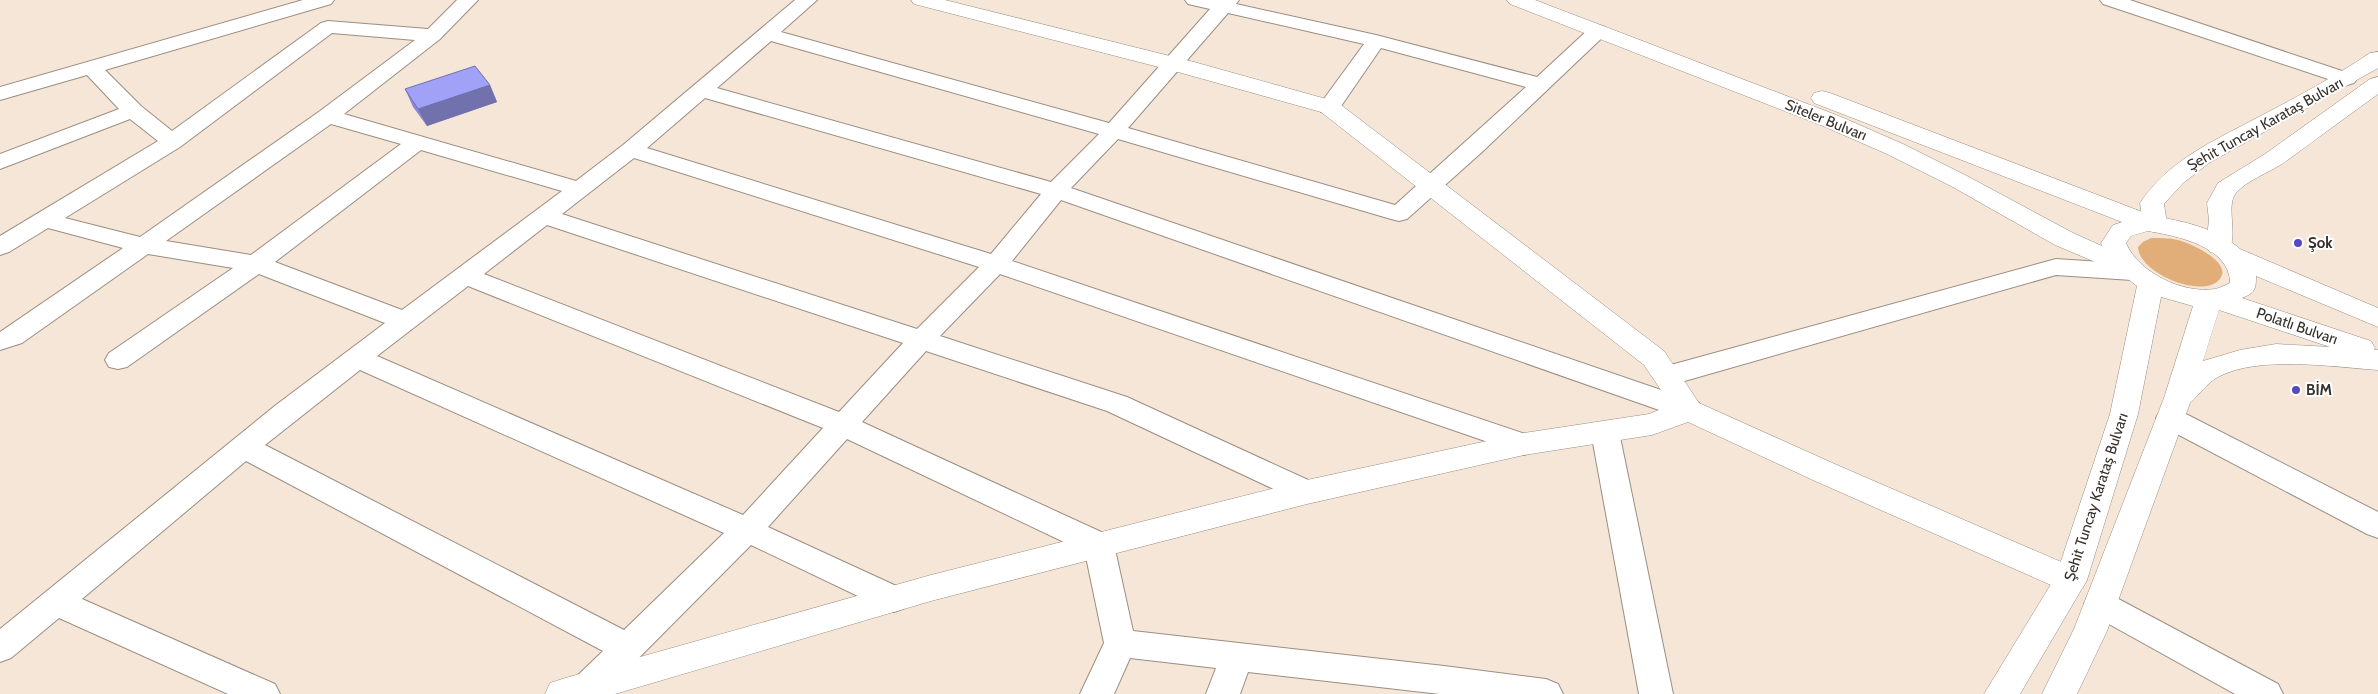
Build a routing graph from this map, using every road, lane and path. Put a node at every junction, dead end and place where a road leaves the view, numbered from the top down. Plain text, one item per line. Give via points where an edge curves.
1 (324, 0) edge
2 (468, 0) edge
3 (807, 0) edge
4 (921, 0) edge
5 (1196, 0) edge
6 (1517, 0) edge
7 (1567, 0) edge
8 (2110, 0) edge
9 (1226, 4) edge
10 (1598, 31) junction
11 (767, 34) junction
12 (433, 35) junction
13 (1376, 41) junction
14 (2378, 58) edge
15 (1173, 64) junction
16 (91, 67) junction
17 (2347, 79) junction
18 (1539, 84) junction
19 (2376, 88) edge
20 (702, 90) junction
21 (0, 94) edge
22 (1329, 106) junction
23 (133, 112) junction
24 (328, 116) junction
25 (1114, 131) junction
26 (172, 142) junction
27 (418, 142) junction
28 (631, 150) junction
29 (0, 162) edge
30 (1431, 188) junction
31 (580, 189) junction
32 (1056, 192) junction
33 (544, 216) junction
34 (44, 220) junction
35 (2151, 224) junction
36 (142, 245) junction
37 (0, 247) edge
38 (2225, 250) junction
39 (256, 264) junction
40 (996, 264) junction
41 (2136, 274) junction
42 (465, 276) junction
43 (2212, 299) junction
44 (2378, 318) edge
45 (405, 321) junction
46 (922, 339) junction
47 (0, 341) edge
48 (2378, 354) edge
49 (357, 358) junction
50 (118, 360) dead end
51 (2378, 360) edge
52 (1667, 376) junction
53 (2174, 408) junction
54 (1689, 410) junction
55 (843, 425) junction
56 (1605, 432) junction
57 (1524, 444) junction
58 (244, 447) junction
59 (1307, 492) junction
60 (2378, 526) edge
61 (747, 530) junction
62 (1099, 545) junction
63 (2071, 580) junction
64 (894, 599) junction
65 (56, 602) junction
66 (2100, 604) junction
67 (1120, 643) junction
68 (0, 648) edge
69 (628, 648) junction
70 (1237, 657) junction
71 (1442, 687) edge
72 (575, 691) edge
73 (262, 694) edge
74 (1097, 694) edge
75 (1223, 694) edge
76 (1546, 694) edge
77 (1656, 694) edge
78 (2001, 694) edge
79 (2059, 694) edge
80 (2266, 694) edge

1 - 16 street
2 - 12 street
3 - 11 street
4 - 15 street
5 - 9 street
6 - 10 street, Siteler Bulvarı
7 - 35 street, Siteler Bulvarı
8 - 17 street
9 - 13 street
9 - 15 street
10 - 18 street
10 - 41 street, Siteler Bulvarı via 1895,149
11 - 20 street
11 - 25 street
12 - 24 street
12 - 26 street via 328,27
13 - 18 street
13 - 22 street
14 - 17 street, Şehit Tuncay Karataş Bulvarı
15 - 22 street
15 - 25 street
16 - 21 street
16 - 23 street
17 - 35 street, Şehit Tuncay Karataş Bulvarı via 2195,160 2165,184 2152,203
18 - 30 street
19 - 38 street, Şehit Tuncay Karataş Bulvarı via 2227,188 2219,203
20 - 28 street
20 - 32 street
22 - 30 street
23 - 26 street
23 - 29 street
24 - 27 street
24 - 36 street
25 - 30 street via 1399,214
25 - 32 street
26 - 34 street
27 - 31 street
27 - 39 street
28 - 31 street
28 - 40 street
30 - 52 street via 1654,358
31 - 33 street
32 - 40 street
32 - 54 street
33 - 42 street
33 - 46 street
34 - 36 street
34 - 37 street
35 - 38 street via 2188,231
35 - 41 street via 2124,228 2116,235 2113,244 2117,257
36 - 39 street
36 - 47 street via 13,337
38 - 43 street via 2240,265 2245,277 2243,288 2232,296
38 - 44 street
39 - 45 street
39 - 50 street
40 - 46 street
40 - 57 street
41 - 43 street, Siteler Bulvarı via 2172,292
41 - 52 street via 2056,267
41 - 63 street, Şehit Tuncay Karataş Bulvarı via 2124,414
42 - 45 street
42 - 55 street
43 - 48 street, Polatlı Bulvarı
43 - 53 street
45 - 49 street
46 - 55 street
46 - 59 street via 1117,404
49 - 58 street
49 - 61 street
51 - 53 street via 2276,354 2240,360 2208,370
52 - 54 street
53 - 60 street
53 - 66 street
54 - 56 street via 1652,424
54 - 63 street
55 - 61 street
55 - 62 street
56 - 57 street
56 - 77 street
57 - 59 street
58 - 65 street
58 - 69 street
59 - 62 street
61 - 64 street
61 - 69 street
62 - 64 street
62 - 67 street
63 - 78 street, Şehit Tuncay Karataş Bulvarı
64 - 72 street
65 - 68 street
65 - 73 street
66 - 79 street
66 - 80 street
67 - 70 street
67 - 74 street
69 - 72 street
70 - 71 street
70 - 75 street
71 - 76 street

